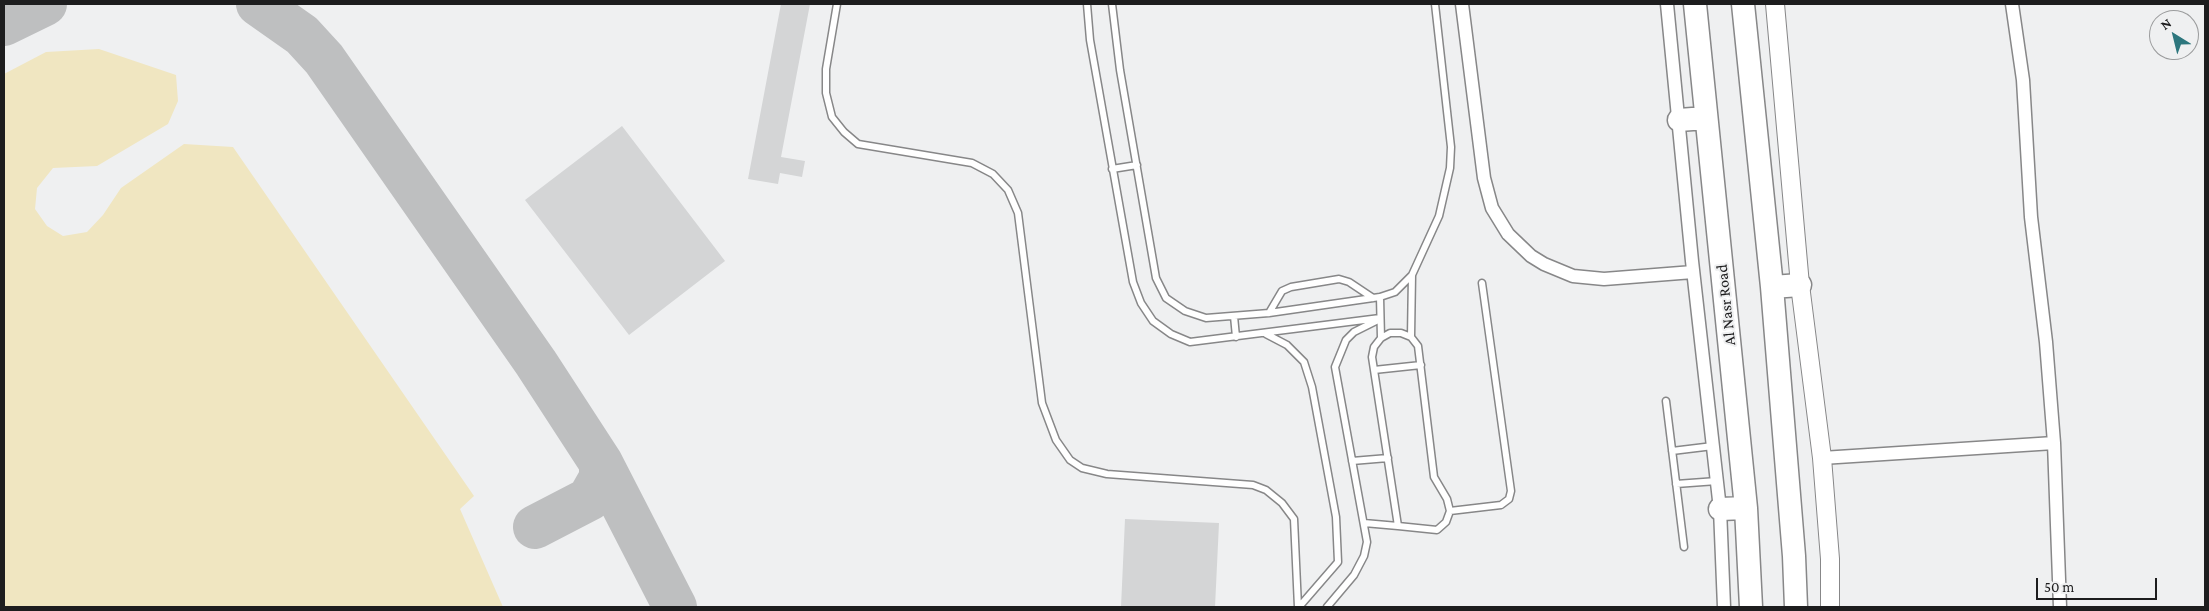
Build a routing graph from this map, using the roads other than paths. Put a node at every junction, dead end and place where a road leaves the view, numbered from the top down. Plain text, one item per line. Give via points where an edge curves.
1 (838, 4) edge
2 (1088, 4) edge
3 (1112, 4) edge
4 (1435, 4) edge
5 (1462, 4) edge
6 (1667, 4) edge
7 (1695, 4) edge
8 (1743, 4) edge
9 (1775, 4) edge
10 (2012, 4) edge
11 (1706, 118) junction
12 (1679, 120) junction
13 (1137, 165) junction
14 (1112, 169) junction
15 (1693, 272) junction
16 (1412, 276) junction
17 (1482, 283) dead end
18 (1800, 286) junction
19 (1772, 287) junction
20 (1376, 297) junction
21 (1269, 313) junction
22 (1234, 316) junction
23 (1380, 318) junction
24 (1265, 333) junction
25 (1236, 337) junction
26 (1411, 337) junction
27 (1381, 338) junction
28 (1420, 365) junction
29 (1374, 370) junction
30 (1666, 401) dead end
31 (2054, 443) junction
32 (1713, 446) junction
33 (1672, 451) junction
34 (1388, 458) junction
35 (1822, 458) junction
36 (1352, 460) junction
37 (1717, 481) junction
38 (1676, 484) junction
39 (1746, 508) junction
40 (1720, 509) junction
41 (1450, 511) junction
42 (1364, 523) junction
43 (1398, 526) junction
44 (1684, 547) dead end
45 (1299, 607) edge
46 (1327, 607) edge
47 (1724, 607) edge
48 (1752, 607) edge
49 (1796, 607) edge
50 (1830, 607) edge
51 (2060, 607) edge

1 - 45 lane via 826,70 826,93 832,117 844,132 858,144 972,164 993,174 1008,190 1018,213 1042,403 1056,440 1070,460 1082,468 1107,474 1253,485 1266,490 1294,519
2 - 14 lane via 1090,40
3 - 13 lane
4 - 16 lane via 1451,146 1450,168 1439,216
5 - 15 street via 1484,178 1492,208 1508,234 1537,260 1573,276 1604,279
6 - 12 street
7 - 11 highway, Al Nasr Road
8 - 19 highway
9 - 18 street
10 - 31 street via 2023,80 2031,217
11 - 12 highway
11 - 39 highway, Al Nasr Road
12 - 15 street
13 - 14 lane
13 - 22 lane via 1156,278 1166,298 1185,311 1206,318
14 - 25 lane via 1133,282 1153,321 1190,342
15 - 32 street
16 - 20 lane via 1396,292
16 - 26 lane
17 - 41 lane via 1511,491 1509,499 1501,505
18 - 19 highway
18 - 35 street
19 - 49 highway
20 - 21 lane
20 - 21 lane via 1339,280 1291,287 1282,291
20 - 23 lane
21 - 22 lane
22 - 25 lane
23 - 24 lane
23 - 27 lane
23 - 36 lane via 1346,340 1335,367
24 - 25 lane
24 - 45 lane via 1287,345 1304,362 1312,387 1336,517 1338,562
26 - 27 lane via 1390,333
26 - 28 lane via 1418,346
27 - 29 lane via 1374,347
28 - 29 lane
28 - 41 lane via 1434,478 1447,499
29 - 34 lane
30 - 33 lane
31 - 35 street
31 - 51 street
32 - 33 lane
32 - 37 street
33 - 38 lane
34 - 36 lane
34 - 43 lane
35 - 50 street via 1830,560
36 - 42 lane
37 - 38 lane
37 - 40 street
38 - 44 lane
39 - 40 highway
39 - 48 highway, Al Nasr Road
40 - 47 street
41 - 43 lane via 1446,522 1437,530
42 - 43 lane
42 - 46 lane via 1367,542 1364,556 1354,575

